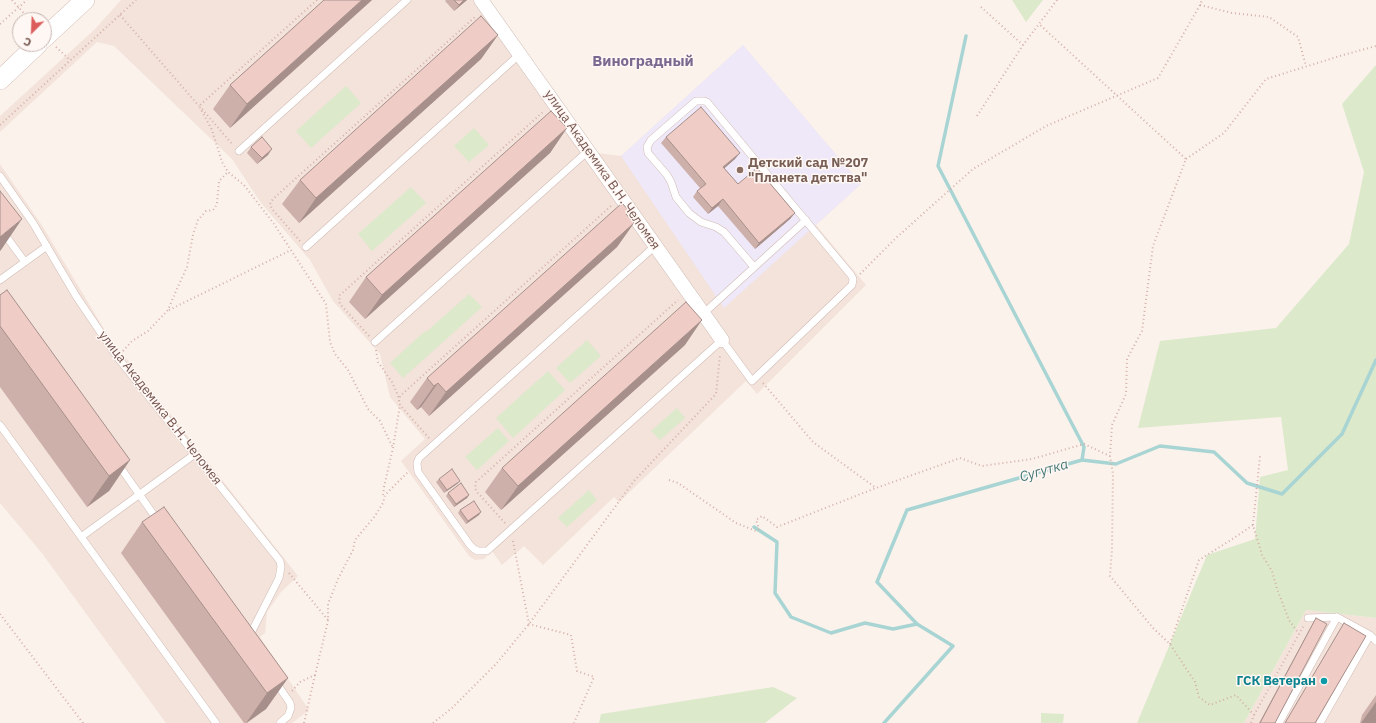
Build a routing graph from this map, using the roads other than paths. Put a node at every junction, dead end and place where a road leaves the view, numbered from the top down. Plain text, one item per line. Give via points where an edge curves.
1 (70, 0) edge
2 (85, 0) edge
3 (407, 0) edge
4 (483, 3) edge
5 (52, 17) edge
6 (52, 35) edge
7 (13, 52) edge
8 (33, 52) edge
9 (520, 54) junction
10 (0, 64) edge
11 (0, 80) edge
12 (239, 151) road end
13 (588, 151) junction
14 (0, 176) edge
15 (806, 220) junction
16 (0, 228) edge
17 (47, 246) junction
18 (655, 246) junction
19 (306, 247) road end
20 (25, 262) junction
21 (754, 266) junction
22 (0, 280) edge
23 (704, 313) junction
24 (722, 340) junction
25 (375, 342) road end
26 (0, 425) edge
27 (195, 454) junction
28 (112, 456) edge
29 (139, 494) junction
30 (163, 527) edge
31 (81, 537) junction
32 (1337, 617) junction
33 (1308, 618) road end
34 (242, 636) edge
35 (1370, 636) junction
36 (1376, 641) edge
37 (268, 673) edge
38 (216, 723) edge
39 (280, 723) edge
40 (1279, 723) edge
41 (1320, 723) edge

1 - 5 main road
2 - 6 main road
3 - 12 lane
4 - 9 street, улица Академика В.Н. Челомея
7 - 10 main road
8 - 11 main road
9 - 13 street, улица Академика В.Н. Челомея
9 - 19 lane
13 - 18 street, улица Академика В.Н. Челомея
13 - 25 lane
14 - 17 lane, улица Академика В.Н. Челомея via 34,223
15 - 21 lane
15 - 21 lane via 707,102 692,102 651,140 647,147 648,153 669,178 676,197 689,213 697,220 724,232
15 - 24 lane via 851,275 853,282 849,288 752,380
16 - 20 lane
17 - 20 lane
17 - 27 lane, улица Академика В.Н. Челомея via 76,296 118,358
18 - 23 street, улица Академика В.Н. Челомея
18 - 24 lane via 419,458 416,467 420,476 470,546 478,551 487,551
20 - 22 lane
21 - 23 lane
23 - 24 street, улица Академика В.Н. Челомея
26 - 31 lane
27 - 29 lane
27 - 34 lane, улица Академика В.Н. Челомея via 280,561 279,578 246,642
28 - 29 lane
29 - 30 lane
29 - 31 lane
31 - 38 lane
32 - 33 lane
32 - 35 lane
32 - 40 lane
35 - 36 lane
35 - 41 lane
37 - 39 lane via 290,703 290,712

